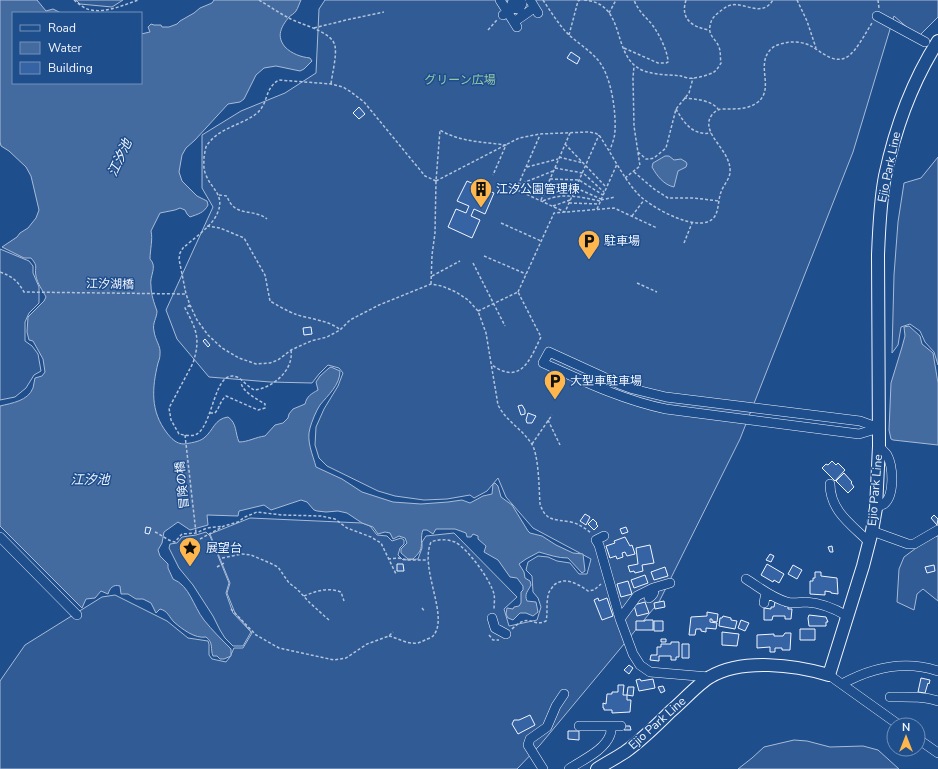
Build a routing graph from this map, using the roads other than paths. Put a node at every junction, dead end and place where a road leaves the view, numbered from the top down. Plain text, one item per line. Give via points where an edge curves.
1 (500, 0) edge
2 (521, 7) edge
3 (877, 16) road end
4 (938, 41) edge
5 (925, 42) dead end
6 (879, 428) junction
7 (830, 484) dead end
8 (938, 530) edge
9 (0, 537) edge
10 (871, 537) junction
11 (600, 538) road end
12 (746, 579) dead end
13 (670, 583) dead end
14 (653, 588) junction
15 (766, 592) junction
16 (649, 598) dead end
17 (764, 603) dead end
18 (77, 615) dead end
19 (847, 616) junction
20 (492, 618) road end
21 (620, 619) junction
22 (506, 634) road end
23 (938, 670) edge
24 (829, 675) junction
25 (709, 677) junction
26 (842, 684) junction
27 (564, 694) dead end
28 (890, 697) dead end
29 (938, 701) edge
30 (888, 717) edge
31 (579, 726) dead end
32 (611, 726) junction
33 (621, 726) dead end
34 (926, 745) edge
35 (938, 753) edge
36 (543, 769) edge
37 (569, 769) edge
38 (596, 769) edge

1 - 2 street
2 - 2 street via 516,24
3 - 5 street
4 - 6 main road, Ejio Park Line via 921,71 897,127 884,178 878,255
6 - 6 street via 859,434 666,410 628,400 543,363 549,352 619,384 666,397 860,421
6 - 10 main road, Ejio Park Line via 876,508
7 - 10 street via 838,512 845,520
8 - 10 street via 914,544
9 - 18 street
10 - 19 main road, Ejio Park Line
11 - 21 street via 599,545
12 - 15 street
13 - 14 street
14 - 16 street via 653,595
14 - 21 street via 637,596
15 - 17 street
15 - 19 street via 788,603 823,605
19 - 24 main road, Ejio Park Line
20 - 22 street via 495,628
21 - 25 street via 633,654 640,665 650,672
23 - 26 street via 923,666 899,666 874,670
24 - 25 main road, Ejio Park Line via 788,667 737,666
24 - 26 street
25 - 38 main road, Ejio Park Line via 625,752
26 - 30 street
27 - 36 street via 547,727 530,739 528,745
28 - 29 street
31 - 32 street
32 - 33 street
32 - 37 street via 605,744
34 - 35 street

